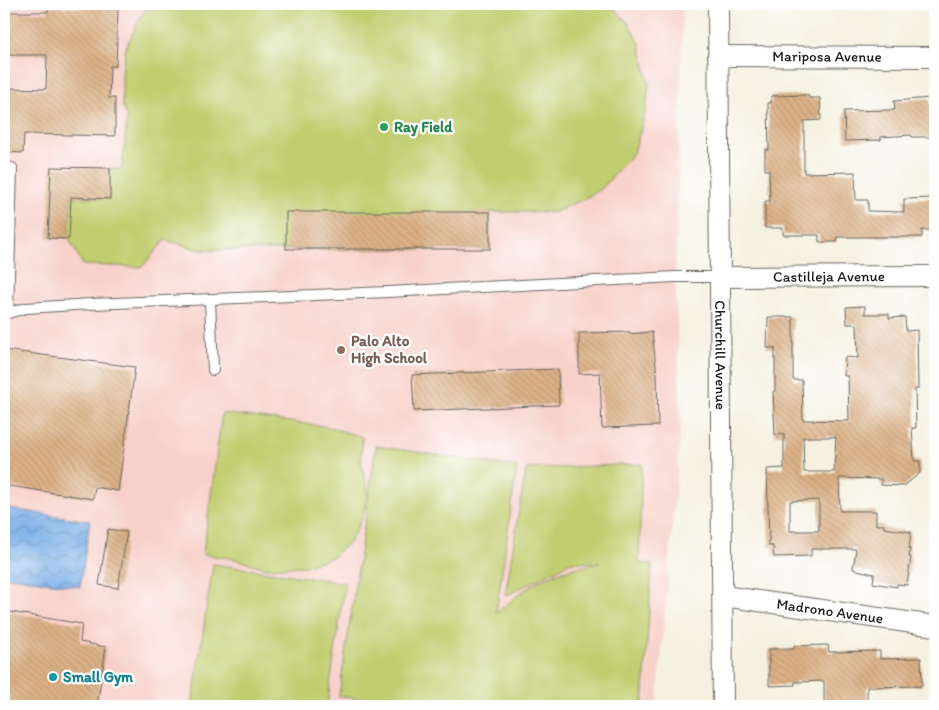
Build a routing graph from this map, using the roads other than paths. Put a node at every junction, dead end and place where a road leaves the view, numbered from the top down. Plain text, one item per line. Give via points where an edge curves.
1 (718, 4) edge
2 (718, 56) junction
3 (935, 57) edge
4 (4, 168) edge
5 (935, 276) edge
6 (721, 277) junction
7 (210, 300) junction
8 (6, 313) edge
9 (213, 370) dead end
10 (722, 596) junction
11 (935, 626) edge
12 (723, 706) edge

1 - 2 street, Churchill Avenue
2 - 3 street, Mariposa Avenue
2 - 6 street, Churchill Avenue
4 - 8 lane via 12,168
5 - 6 street, Castilleja Avenue
6 - 7 lane
6 - 10 street, Churchill Avenue
7 - 8 lane via 45,306
7 - 9 lane
10 - 11 street, Madrono Avenue
10 - 12 street, Churchill Avenue

